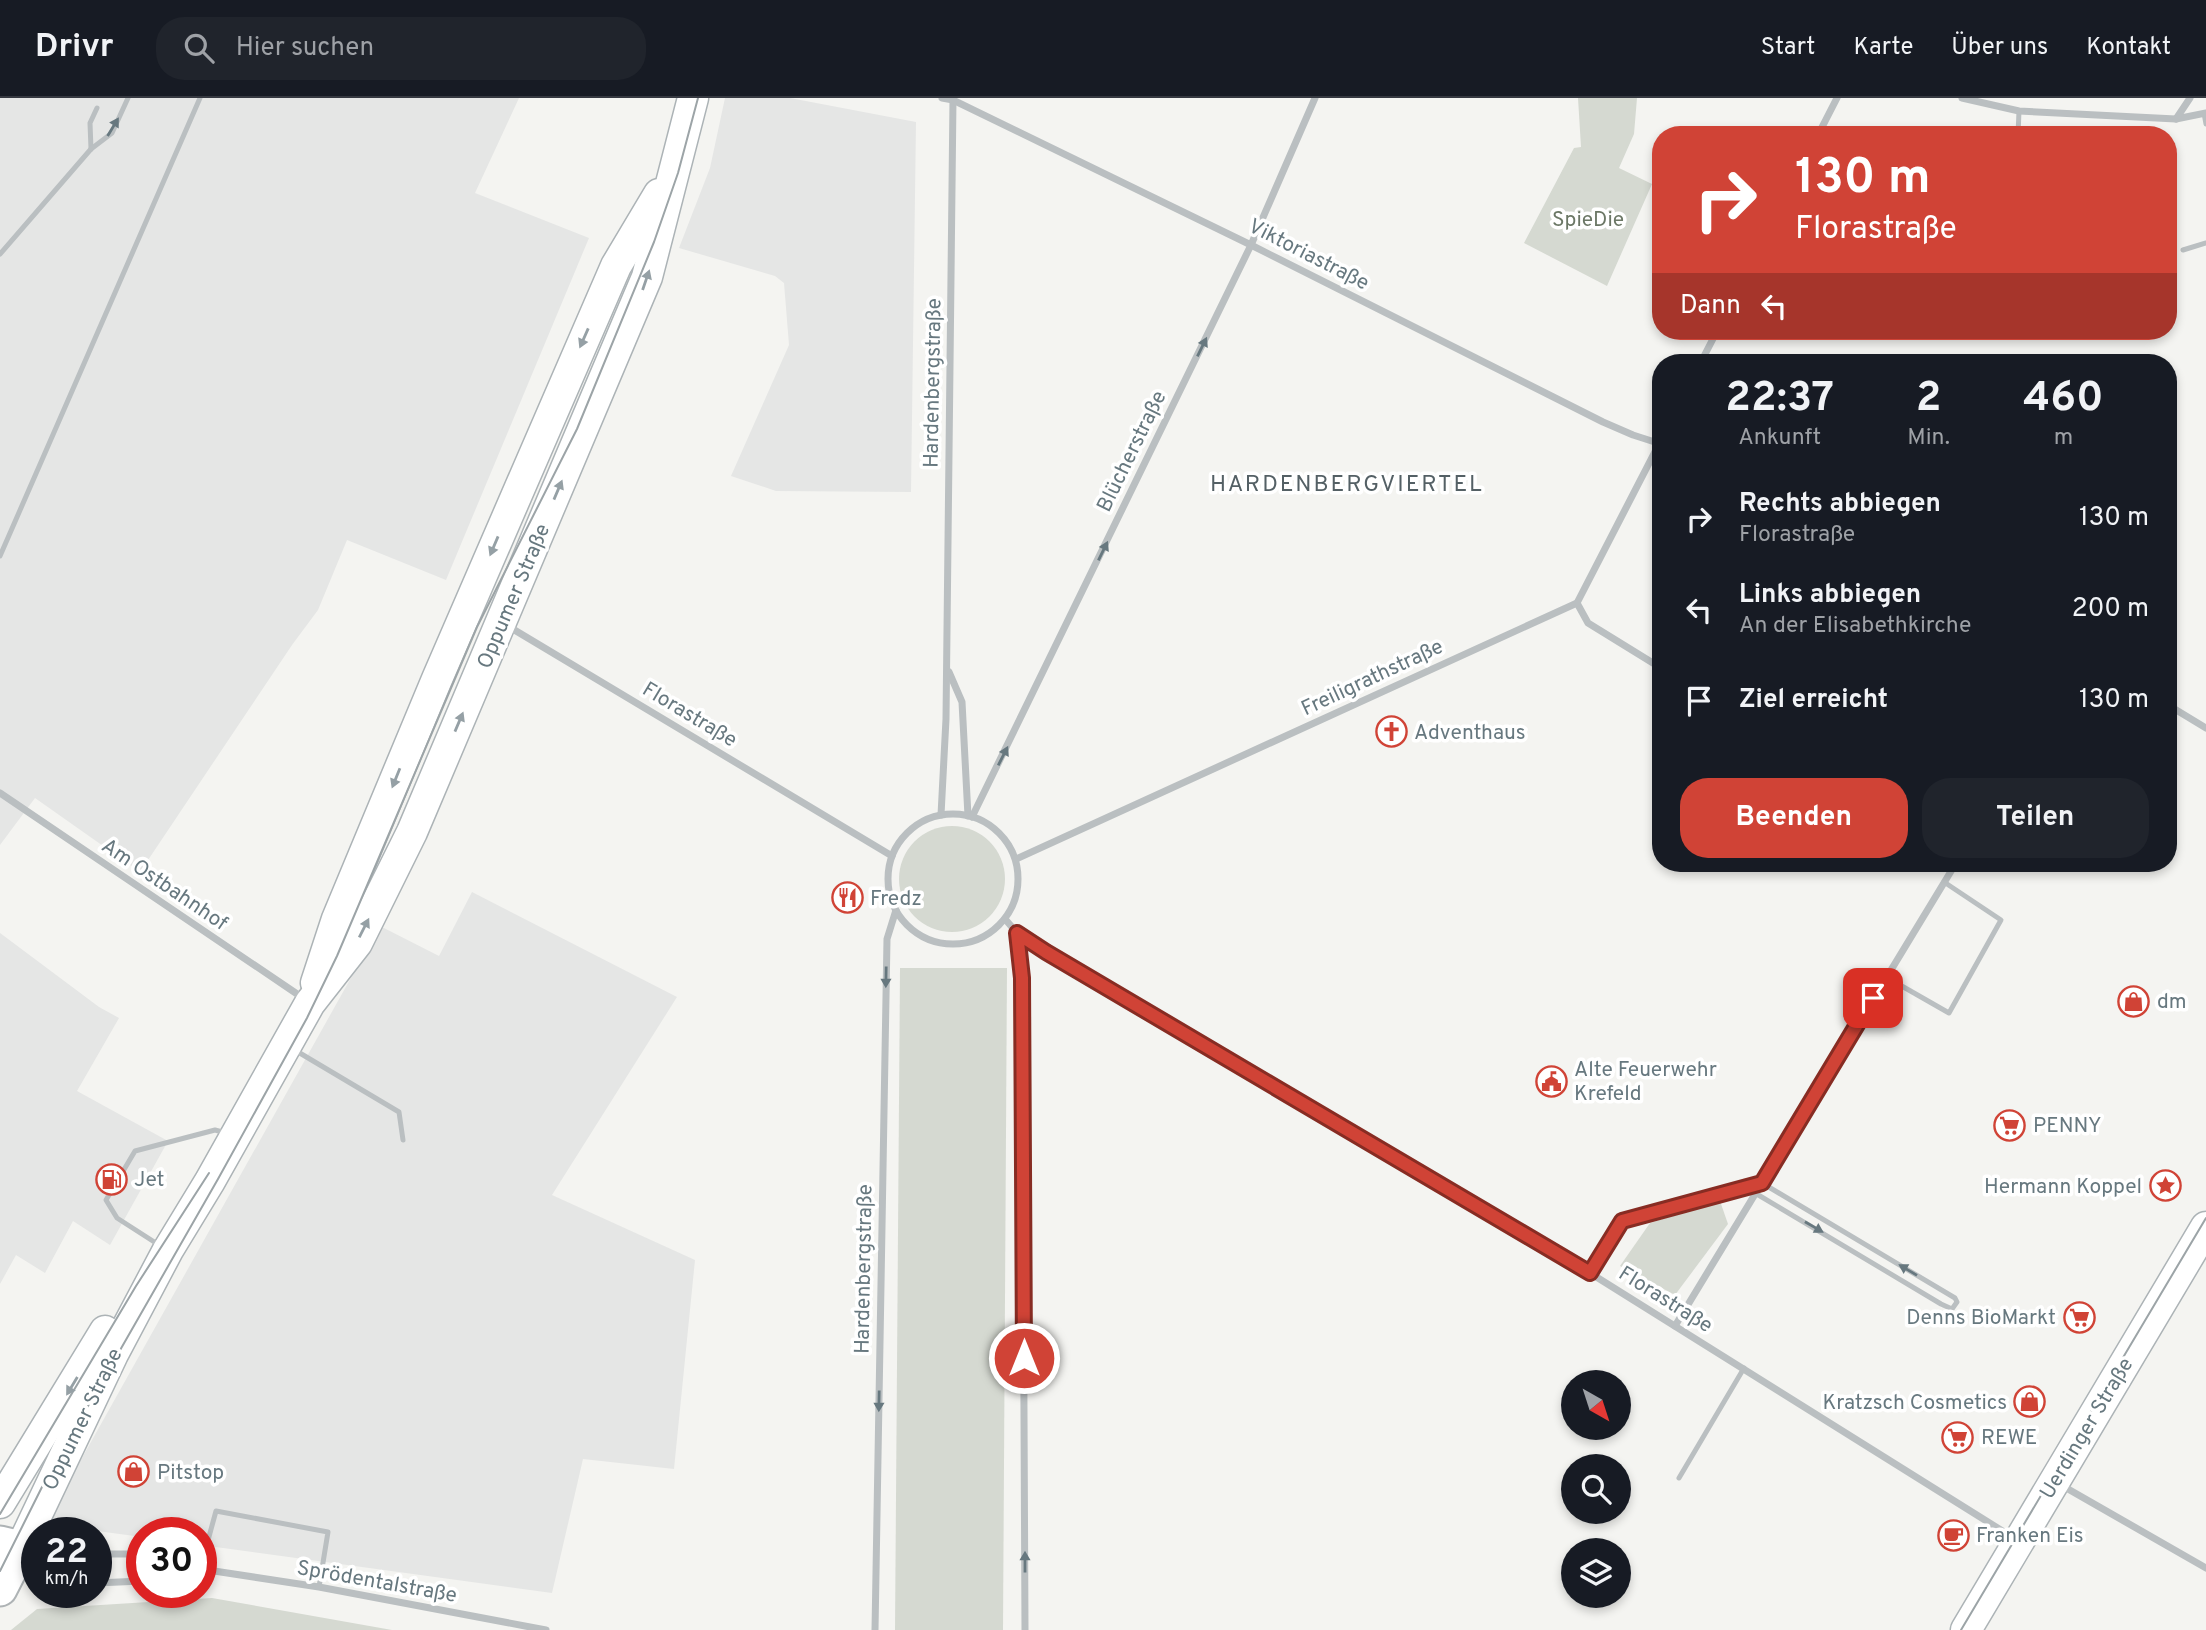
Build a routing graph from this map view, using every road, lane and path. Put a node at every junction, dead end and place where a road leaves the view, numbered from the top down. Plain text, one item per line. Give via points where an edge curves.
1 (128, 98) edge
2 (200, 98) edge
3 (693, 98) edge
4 (942, 98) edge
5 (1315, 98) edge
6 (1837, 98) edge
7 (1962, 98) edge
8 (2190, 98) edge
9 (953, 99) edge
10 (97, 108) dead end
11 (2020, 111) junction
12 (2205, 113) edge
13 (2176, 119) junction
14 (2206, 124) edge
15 (1823, 126) edge
16 (2019, 126) edge
17 (91, 149) junction
18 (2206, 243) edge
19 (1251, 245) junction
20 (2183, 250) dead end
21 (0, 254) edge
22 (1652, 440) edge
23 (1652, 458) edge
24 (0, 556) edge
25 (1577, 603) junction
26 (485, 612) junction
27 (1652, 662) edge
28 (947, 667) junction
29 (2177, 710) edge
30 (2206, 728) edge
31 (0, 793) edge
32 (941, 815) junction
33 (970, 816) junction
34 (892, 856) junction
35 (1016, 859) junction
36 (1950, 872) edge
37 (1944, 882) junction
38 (896, 910) junction
39 (1006, 919) junction
40 (1017, 933) junction
41 (1886, 977) junction
42 (310, 1003) junction
43 (286, 1045) junction
44 (236, 1136) junction
45 (403, 1140) dead end
46 (1762, 1183) junction
47 (1755, 1193) junction
48 (2206, 1227) edge
49 (168, 1250) junction
50 (1590, 1273) junction
51 (1675, 1326) junction
52 (1744, 1368) junction
53 (1679, 1478) dead end
54 (2054, 1481) junction
55 (0, 1503) edge
56 (214, 1517) edge
57 (2019, 1541) junction
58 (13, 1565) edge
59 (2206, 1568) edge
60 (217, 1570) edge
61 (319, 1587) junction
62 (528, 1628) edge
63 (546, 1630) edge
64 (875, 1630) edge
65 (1025, 1630) edge
66 (1966, 1630) edge

17 -> 1 lane via 112,133
2 - 24 lane
3 - 26 main road, Oppumer Straße via 674,170 616,266
4 - 9 street, Viktoriastraße
5 - 19 street, Blücherstraße
6 - 15 street
7 - 11 street
8 - 13 street
9 - 19 street, Viktoriastraße
9 - 28 street, Hardenbergstraße
10 - 17 lane via 90,123
11 - 13 street
11 - 16 lane
12 - 13 street
12 - 14 lane
17 - 21 lane
18 - 20 lane
19 - 22 street, Viktoriastraße via 1611,425
33 -> 19 street, Blücherstraße
23 - 25 street
25 - 27 street via 1588,623
25 - 35 street, Freiligrathstraße
26 - 34 street, Florastraße
26 - 42 main road, Oppumer Straße via 337,919
28 - 32 street, Hardenbergstraße
28 - 33 street, Hardenbergstraße via 962,702
29 - 30 street
31 - 42 street, Am Ostbahnhof
32 - 33 street
32 - 34 street via 912,829
33 - 35 street via 1006,840
34 - 38 street, Hardenbergstraße via 889,893
35 - 39 street via 1019,880
36 - 37 street
37 - 41 street
37 - 41 lane via 2001,920 1949,1013
38 - 39 street via 909,928 927,940 948,945 970,943 990,934
38 -> 64 street, Hardenbergstraße via 887,939
39 - 40 street, Florastraße
40 - 50 street, Florastraße
65 -> 40 street via 1022,978
41 - 46 street
42 - 43 main road, Oppumer Straße
43 - 44 main road, Oppumer Straße
43 - 45 lane via 399,1112
44 - 49 main road, Oppumer Straße
44 - 49 lane via 215,1130 135,1151 106,1200 117,1218
46 - 47 street
47 -> 46 lane via 1941,1304 1955,1307 1955,1298
46 - 50 street via 1622,1221
47 - 51 street
48 - 54 main road, Uerdinger Straße
49 -> 55 main road, Oppumer Straße via 112,1319
49 - 58 main road, Oppumer Straße via 107,1366
50 - 51 street, Florastraße
51 - 52 street, Florastraße
52 - 53 lane
52 - 57 street, Florastraße
54 - 57 main road, Uerdinger Straße
54 - 59 street
56 - 61 lane via 216,1511 328,1532
57 - 66 main road, Uerdinger Straße
60 - 61 street, Sprödentalstraße
61 - 62 street, Sprödentalstraße
62 - 63 street, Sprödentalstraße

